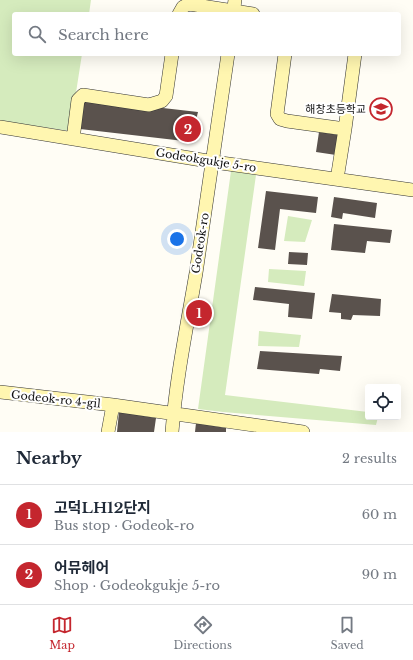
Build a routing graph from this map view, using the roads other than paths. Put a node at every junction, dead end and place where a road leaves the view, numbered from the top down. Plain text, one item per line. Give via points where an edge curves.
1 (234, 8) edge
2 (179, 12) edge
3 (247, 12) edge
4 (172, 56) edge
5 (228, 56) edge
6 (285, 56) edge
7 (355, 56) edge
8 (0, 127) edge
9 (345, 128) junction
10 (73, 139) junction
11 (214, 162) junction
12 (337, 179) junction
13 (413, 190) edge
14 (0, 392) edge
15 (113, 405) junction
16 (174, 414) junction
17 (234, 427) edge
18 (108, 432) edge
19 (172, 432) edge
20 (303, 432) edge

1 - 2 street via 189,4 182,7
1 - 3 street
4 - 10 street via 166,96 162,101 149,104 83,95 78,100
5 - 11 street, Godeok-ro
6 - 9 street via 277,114 280,119
7 - 9 street
8 - 10 street, Godeokgukje 5-ro
9 - 12 street
10 - 11 street, Godeokgukje 5-ro
11 - 12 street, Godeokgukje 5-ro
11 - 16 street, Godeok-ro
12 - 13 street, Godeokgukje 5-ro
14 - 15 street, Godeok-ro 4-gil
15 - 16 street, Godeok-ro 4-gil
15 - 18 street, Godeok-ro 4-gil
16 - 17 street, Godeok-ro 4-gil
16 - 19 street, Godeok-ro
17 - 20 street, Godeok-ro 4-gil

